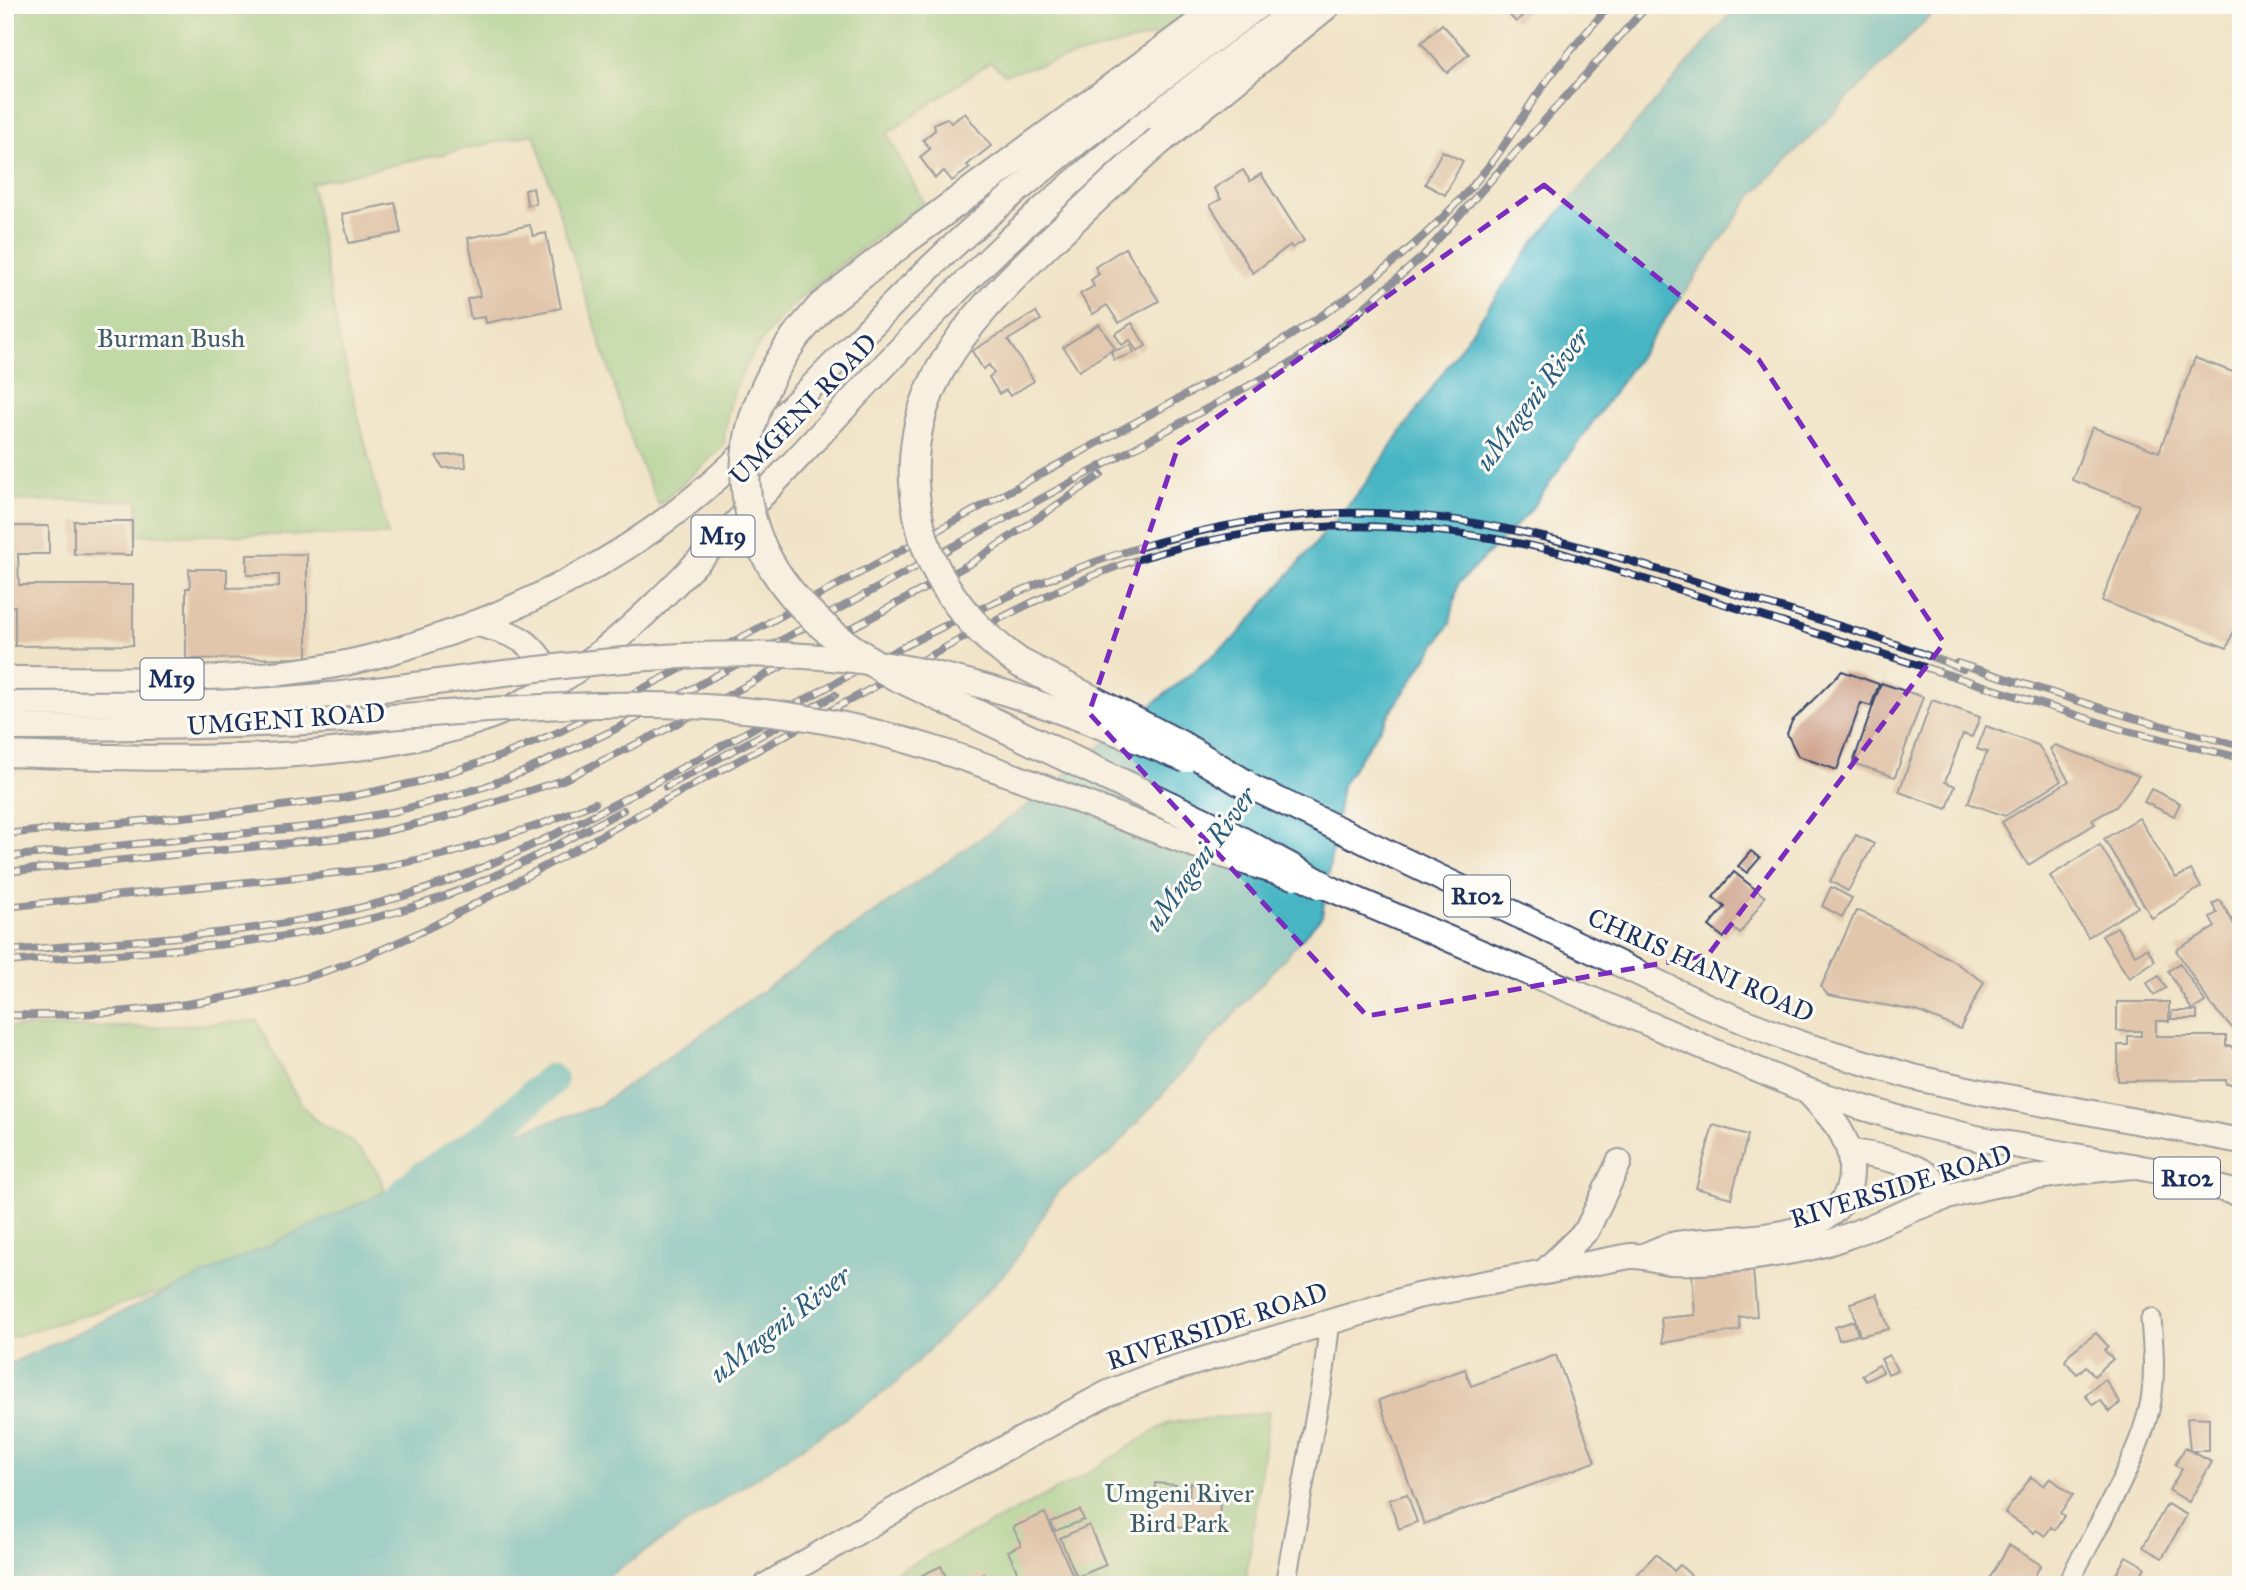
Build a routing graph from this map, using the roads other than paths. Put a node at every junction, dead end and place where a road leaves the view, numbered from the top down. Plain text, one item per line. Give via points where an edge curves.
1 (1225, 5) edge
2 (1260, 5) edge
3 (1302, 5) edge
4 (1326, 5) edge
5 (474, 623) junction
6 (5, 680) edge
7 (556, 686) junction
8 (5, 704) edge
9 (5, 728) edge
10 (5, 754) edge
11 (1245, 784) junction
12 (1322, 885) junction
13 (1805, 1090) junction
14 (2145, 1121) junction
15 (2241, 1128) edge
16 (2241, 1140) edge
17 (1852, 1152) junction
18 (1619, 1162) dead end
19 (2132, 1166) junction
20 (2241, 1194) edge
21 (1941, 1199) junction
22 (1646, 1255) junction
23 (1545, 1271) junction
24 (2151, 1319) dead end
25 (1330, 1320) junction
26 (767, 1585) edge
27 (1284, 1585) edge
28 (2067, 1585) edge

1 - 12 highway, bridge via 822,306 767,380 750,430 748,496 766,559 795,602 871,662 1224,832
2 - 5 main road, UMGENI ROAD / M19 via 1093,130 972,230 716,480 655,528 566,582
3 - 7 main road, UMGENI ROAD / M19 via 1084,173 989,260 662,600 593,662
4 - 11 highway, bridge via 1160,140 1033,257 958,337 927,399 915,458 914,491 924,538 938,574 971,622 1020,663
5 - 6 main road, UMGENI ROAD / M19 via 383,654 276,673
5 - 7 main road via 527,642 542,658
7 - 10 main road, UMGENI ROAD / M19 via 496,714 417,738 327,751
8 - 11 main road, CHRIS HANI ROAD, bridge via 200,703 314,696 603,660 703,652 773,653 884,664 970,683 1092,723
9 - 12 main road, bridge via 208,727 610,703 758,710 827,721 966,758 1232,860
11 - 14 main road, CHRIS HANI ROAD / R102 via 1709,1007 1801,1044 1913,1077 2090,1115
12 - 13 main road, R102
13 - 17 main road, RIVERSIDE ROAD via 1836,1122
13 - 19 main road, R102 via 1981,1139
14 - 15 main road
14 - 16 main road, CHRIS HANI ROAD / R102
17 - 21 main road via 1924,1172 1937,1185
17 - 22 main road, RIVERSIDE ROAD via 1849,1188 1841,1205 1825,1219 1800,1229 1754,1237 1671,1245
18 - 23 main road via 1587,1230
19 - 20 main road, R102
19 - 21 main road, RIVERSIDE ROAD via 2023,1178
21 - 22 main road, RIVERSIDE ROAD via 1865,1231 1806,1248 1679,1262
22 - 23 main road, RIVERSIDE ROAD
23 - 25 main road, RIVERSIDE ROAD via 1417,1296
24 - 28 street via 2151,1396 2144,1425
25 - 26 main road, RIVERSIDE ROAD via 1169,1369 1108,1393 944,1481
25 - 27 street

